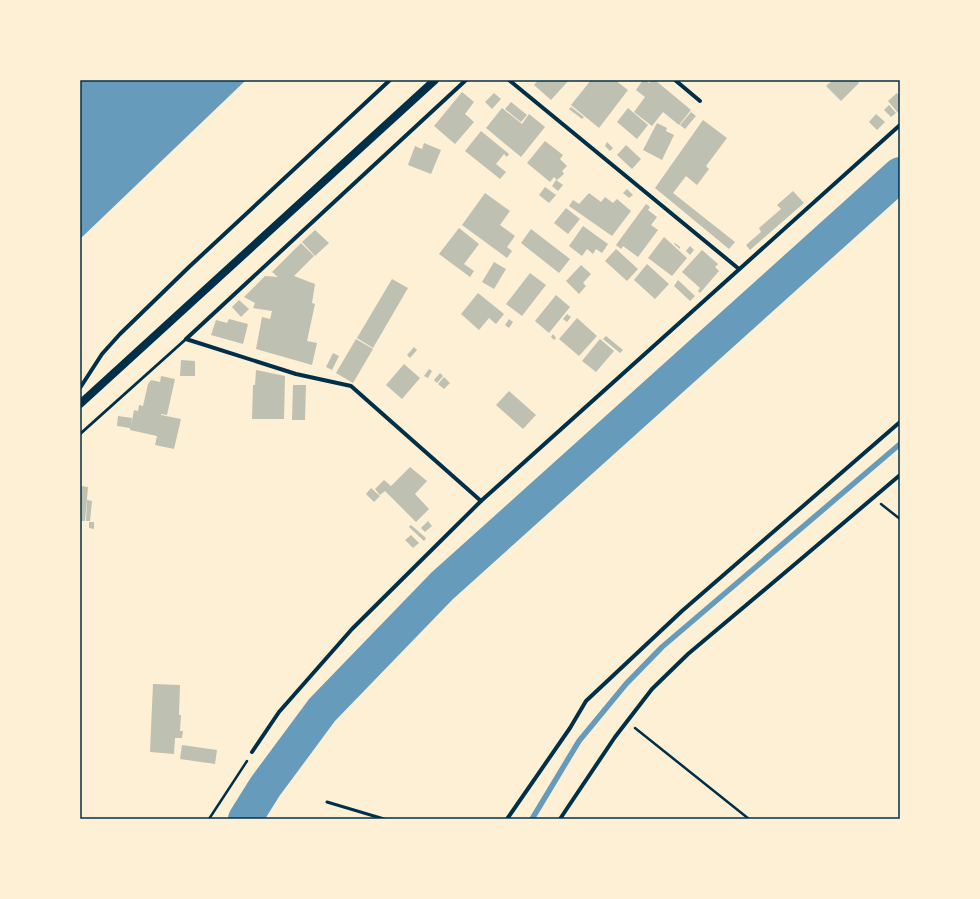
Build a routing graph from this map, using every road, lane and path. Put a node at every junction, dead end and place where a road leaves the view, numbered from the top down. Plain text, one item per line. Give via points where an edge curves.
1 (390, 80) edge
2 (435, 80) edge
3 (466, 80) edge
4 (509, 80) edge
5 (675, 80) edge
6 (700, 101) dead end
7 (900, 126) edge
8 (740, 269) junction
9 (186, 339) junction
10 (80, 388) edge
11 (80, 404) edge
12 (900, 422) edge
13 (80, 434) edge
14 (900, 475) edge
15 (874, 498) junction
16 (481, 501) junction
17 (900, 519) edge
18 (626, 722) junction
19 (252, 752) joint
20 (327, 802) dead end
21 (209, 819) edge
22 (384, 819) edge
23 (507, 819) edge
24 (560, 819) edge
25 (749, 819) edge

1 - 10 street via 120,334 102,354
2 - 11 main road
3 - 9 street
4 - 8 street
5 - 6 street
7 - 8 street
8 - 16 street
9 - 13 lane
9 - 16 street via 296,374 351,386
12 - 23 street via 682,611 586,701
14 - 15 street
15 - 17 path
15 - 18 street via 688,654 652,689
16 - 19 street via 352,629 279,712
18 - 24 street
18 - 25 path
19 - 21 path
20 - 22 lane

